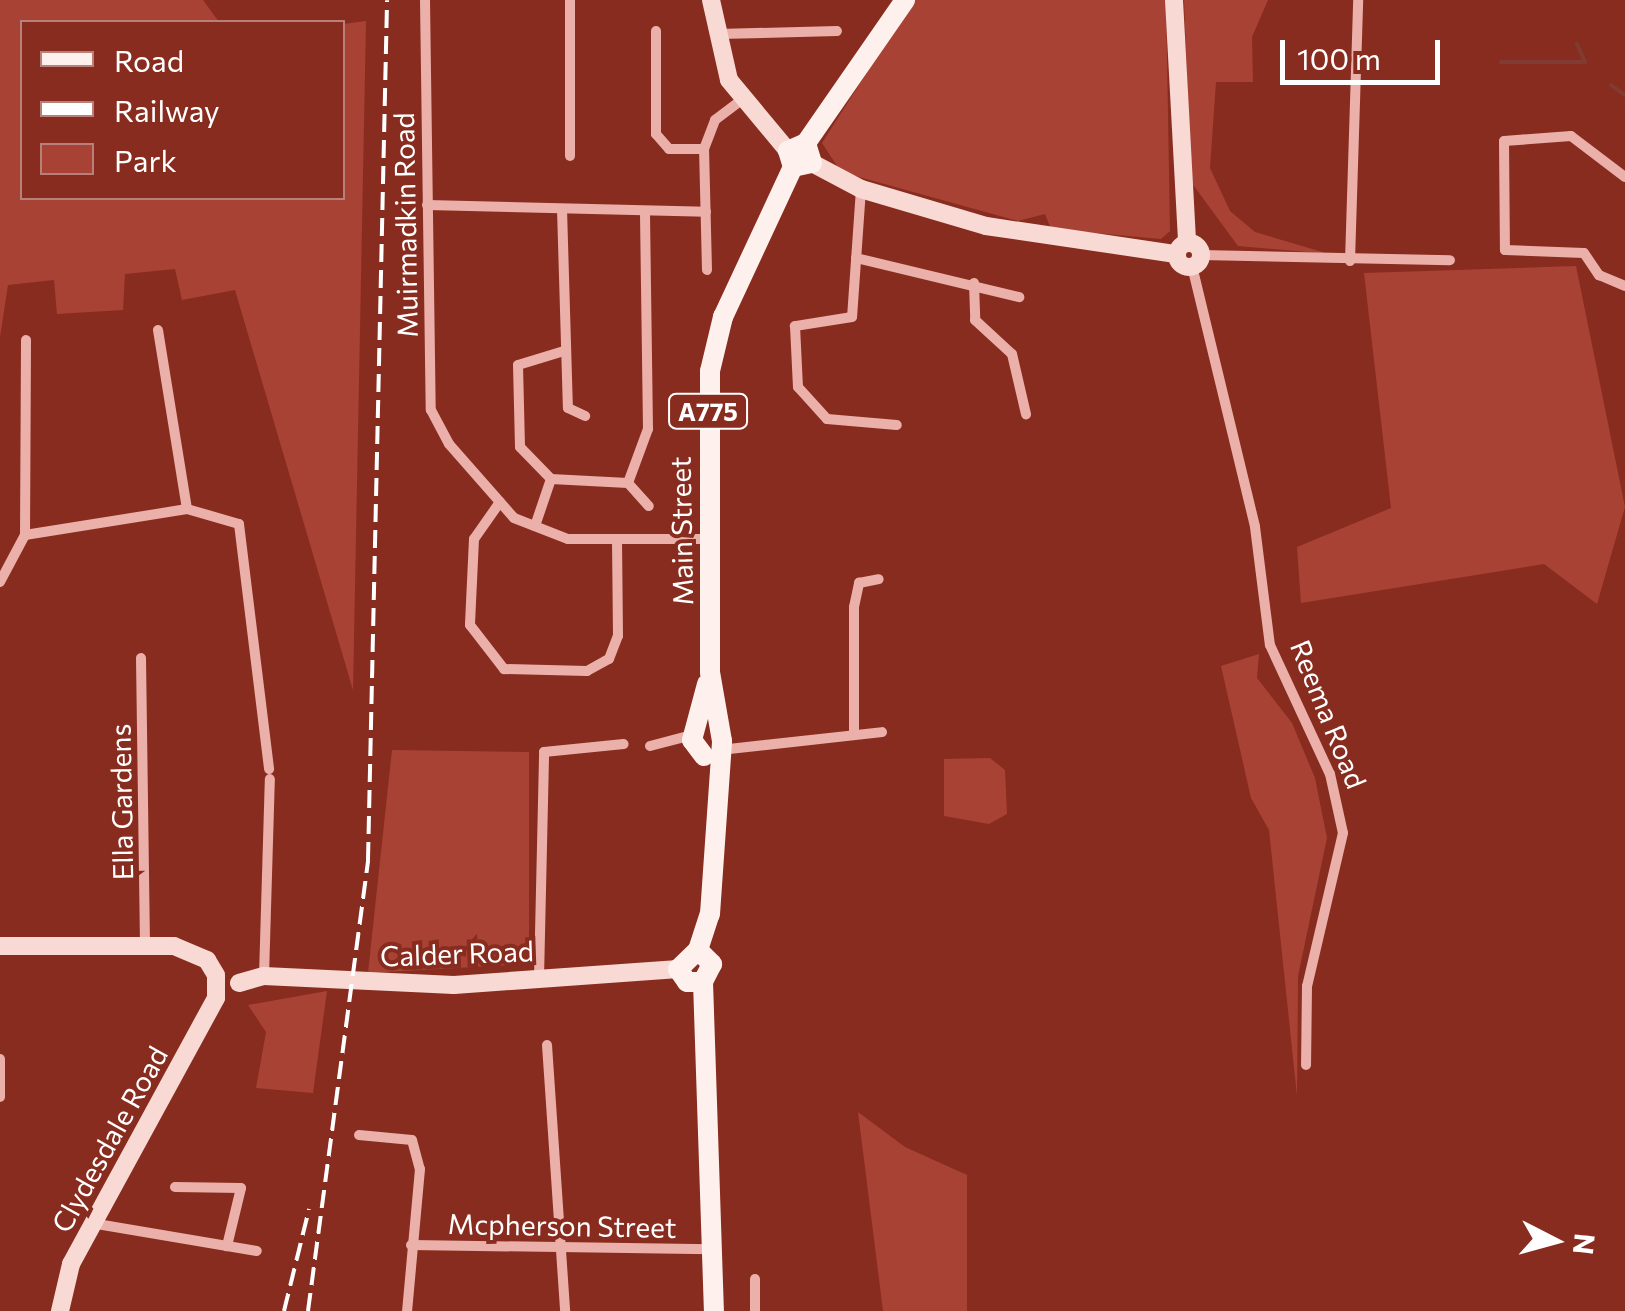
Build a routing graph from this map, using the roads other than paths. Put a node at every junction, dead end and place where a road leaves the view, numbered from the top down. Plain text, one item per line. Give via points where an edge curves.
1 (425, 0) edge
2 (570, 0) edge
3 (710, 0) edge
4 (905, 0) edge
5 (1174, 0) edge
6 (1358, 0) edge
7 (656, 31) dead end
8 (837, 31) dead end
9 (715, 34) junction
10 (742, 100) junction
11 (704, 149) junction
12 (570, 156) dead end
13 (800, 156) junction
14 (1625, 177) edge
15 (861, 190) junction
16 (427, 205) junction
17 (562, 209) junction
18 (645, 212) junction
19 (706, 212) junction
20 (1189, 254) junction
21 (856, 258) junction
22 (1450, 260) dead end
23 (1350, 261) junction
24 (706, 270) dead end
25 (974, 283) junction
26 (1625, 286) edge
27 (1019, 297) dead end
28 (158, 330) dead end
29 (26, 340) dead end
30 (564, 351) junction
31 (1026, 414) dead end
32 (586, 416) dead end
33 (897, 425) dead end
34 (551, 479) junction
35 (628, 482) junction
36 (500, 502) junction
37 (649, 506) dead end
38 (187, 510) junction
39 (535, 526) junction
40 (25, 536) junction
41 (617, 540) junction
42 (710, 540) junction
43 (879, 579) dead end
44 (0, 582) edge
45 (141, 658) dead end
46 (882, 732) dead end
47 (854, 736) junction
48 (759, 741) junction
49 (707, 742) junction
50 (624, 744) dead end
51 (650, 746) dead end
52 (0, 946) edge
53 (145, 946) junction
54 (698, 950) junction
55 (678, 969) junction
56 (216, 975) junction
57 (264, 976) junction
58 (539, 978) junction
59 (703, 982) junction
60 (240, 984) junction
61 (216, 998) junction
62 (547, 1044) dead end
63 (0, 1059) edge
64 (1306, 1065) dead end
65 (0, 1097) edge
66 (359, 1134) dead end
67 (174, 1187) dead end
68 (97, 1224) junction
69 (410, 1245) junction
70 (227, 1246) junction
71 (558, 1247) junction
72 (713, 1249) junction
73 (257, 1251) dead end
74 (756, 1279) dead end
75 (60, 1311) edge
76 (407, 1311) edge
77 (565, 1311) edge
78 (714, 1311) edge
79 (756, 1311) edge

1 - 16 street, Muirmadkin Road
2 - 12 street
3 - 9 street
4 - 13 main road, A775
5 - 20 street, Reema Road
6 - 23 street
7 - 11 street via 656,134 669,149
8 - 9 street
9 - 10 street
10 - 11 street via 715,120
10 - 13 street
11 - 19 street
13 - 15 street
13 - 42 main road, Main Street / A775 via 713,352
14 - 26 street via 1571,136 1504,141 1506,250 1584,254 1599,275
15 - 20 street
15 - 21 street
16 - 17 street
16 - 36 street, Muirmadkin Road via 431,410 449,444
17 - 18 street
17 - 30 street
18 - 19 street
18 - 35 street via 648,429
19 - 24 street
20 - 23 street
20 - 64 street, Reema Road via 1255,527 1270,646 1330,774 1343,833 1307,986
21 - 25 street
21 - 33 street via 849,324 795,326 798,387 826,419
22 - 23 street
25 - 27 street
25 - 31 street via 975,320 1012,354
28 - 38 street
29 - 40 street
30 - 32 street via 568,408
30 - 34 street via 518,365 520,448
34 - 35 street
34 - 39 street
35 - 37 street
36 - 39 street, Muirmadkin Road
36 - 41 street via 474,539 470,626 504,669 587,671 609,658 618,636
38 - 40 street
38 - 57 street via 239,524 270,774
39 - 41 street, Muirmadkin Road via 568,539
40 - 44 street
41 - 42 street, Muirmadkin Road
42 - 49 main road, Main Street / A775
43 - 47 street via 859,583 854,607
45 - 53 street, Ella Gardens
46 - 47 street
47 - 48 street
48 - 49 street
48 - 49 street
49 - 51 street
49 - 54 main road, Main Street / A775 via 710,914
50 - 58 street via 544,752
52 - 53 street
53 - 56 street via 190,951
54 - 55 main road
54 - 59 main road via 712,964
55 - 58 street, Calder Road
55 - 59 main road via 687,982
56 - 60 street
56 - 61 street, Clydesdale Road
57 - 58 street, Calder Road via 454,986
57 - 60 street, Calder Road
59 - 72 main road
60 - 61 street via 232,999
61 - 68 street, Clydesdale Road
62 - 71 street
63 - 65 street
66 - 69 street via 412,1140 420,1169
67 - 70 street via 241,1188
68 - 70 street
68 - 75 street, Clydesdale Road via 71,1264
69 - 71 street, Mcpherson Street
69 - 76 street
70 - 73 street
71 - 72 street, Mcpherson Street
71 - 77 street
72 - 78 main road
74 - 79 street

